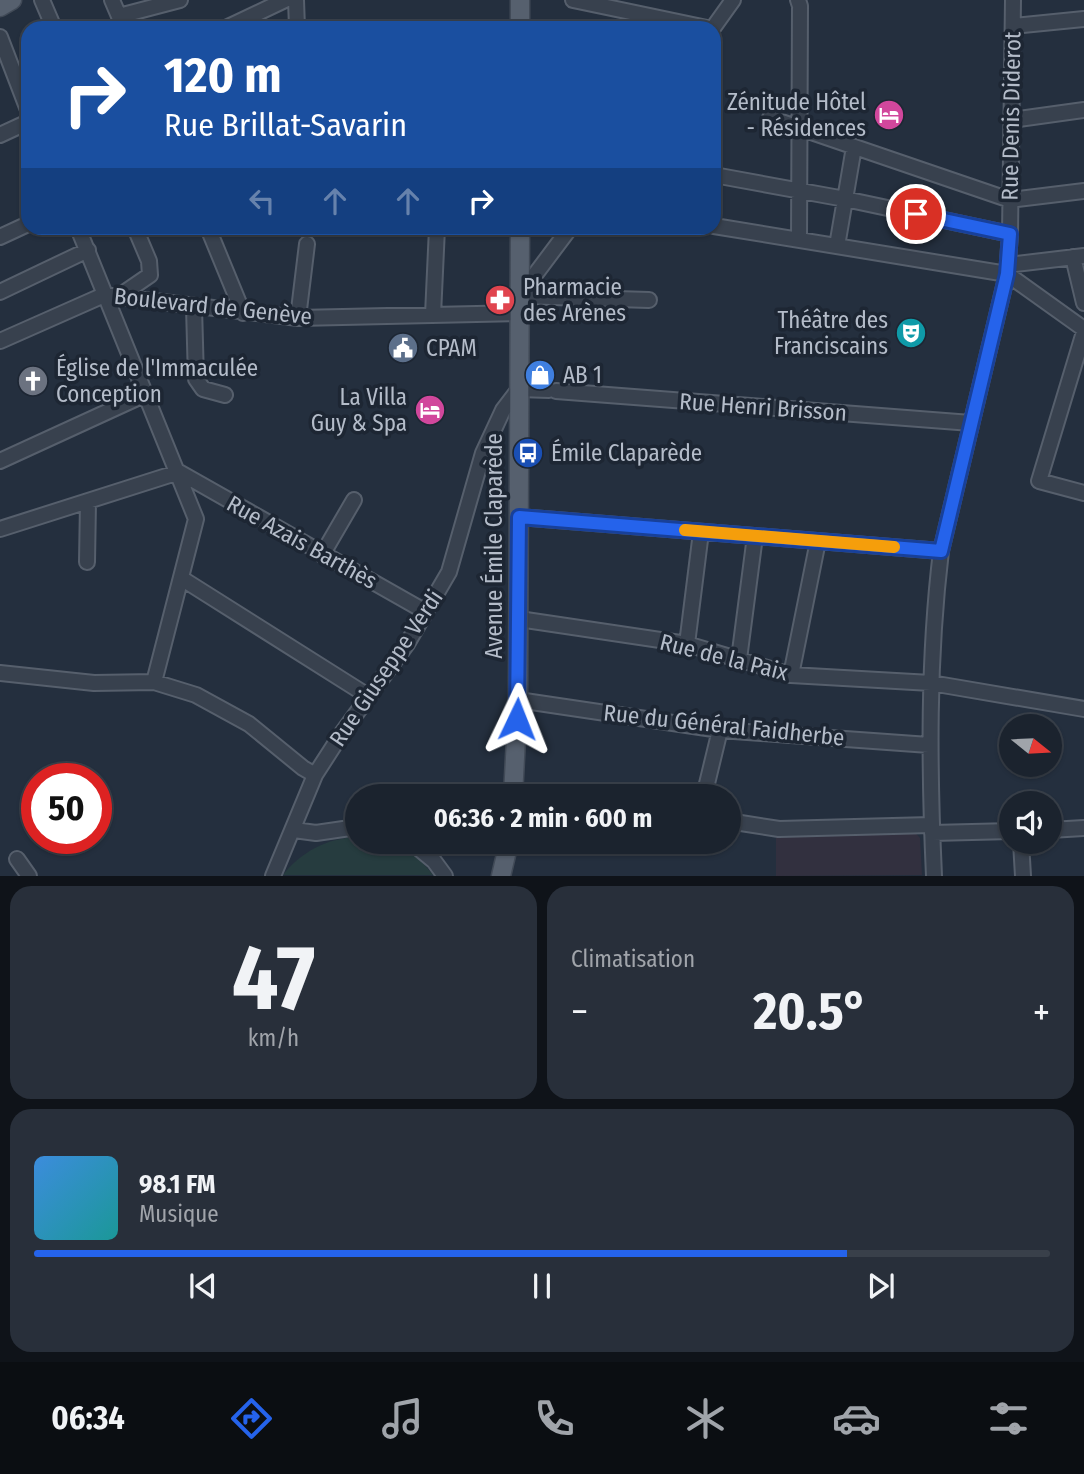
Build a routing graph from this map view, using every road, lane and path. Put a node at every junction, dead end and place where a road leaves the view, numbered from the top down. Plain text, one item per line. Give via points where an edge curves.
1 (12, 0) edge
2 (42, 0) edge
3 (112, 0) edge
4 (180, 0) edge
5 (285, 0) edge
6 (296, 0) edge
7 (520, 0) edge
8 (573, 0) edge
9 (733, 0) edge
10 (798, 0) edge
11 (1010, 1) edge
12 (616, 4) edge
13 (0, 7) edge
14 (1084, 19) edge
15 (51, 21) edge
16 (121, 21) edge
17 (124, 21) edge
18 (241, 21) edge
19 (296, 21) edge
20 (520, 21) edge
21 (683, 21) edge
22 (716, 21) edge
23 (1013, 26) junction
24 (0, 37) edge
25 (21, 92) edge
26 (1084, 110) edge
27 (770, 118) dead end
28 (1012, 120) junction
29 (21, 125) edge
30 (799, 128) junction
31 (0, 135) edge
32 (854, 147) junction
33 (721, 176) edge
34 (799, 190) junction
35 (1084, 191) edge
36 (845, 199) junction
37 (1010, 200) junction
38 (21, 227) edge
39 (721, 227) edge
40 (1010, 234) junction
41 (81, 235) edge
42 (137, 235) edge
43 (211, 235) edge
44 (437, 235) edge
45 (520, 235) edge
46 (565, 235) edge
47 (0, 237) edge
48 (799, 240) junction
49 (307, 244) dead end
50 (837, 246) junction
51 (88, 250) junction
52 (1079, 256) edge
53 (149, 268) junction
54 (1008, 269) junction
55 (0, 292) edge
56 (111, 296) junction
57 (649, 300) dead end
58 (155, 302) junction
59 (1084, 303) edge
60 (519, 304) junction
61 (194, 307) junction
62 (243, 313) junction
63 (433, 315) junction
64 (298, 318) junction
65 (1084, 330) edge
66 (0, 341) edge
67 (519, 390) junction
68 (146, 394) junction
69 (225, 395) dead end
70 (971, 423) junction
71 (0, 461) edge
72 (179, 472) junction
73 (1084, 493) edge
74 (355, 499) dead end
75 (88, 502) junction
76 (519, 517) junction
77 (0, 529) edge
78 (701, 531) junction
79 (755, 536) junction
80 (818, 541) junction
81 (941, 551) junction
82 (322, 555) junction
83 (87, 562) dead end
84 (181, 578) junction
85 (426, 611) junction
86 (519, 618) junction
87 (687, 644) junction
88 (739, 659) junction
89 (0, 673) edge
90 (791, 674) junction
91 (154, 682) junction
92 (931, 683) junction
93 (369, 696) junction
94 (518, 700) junction
95 (1084, 709) edge
96 (720, 730) junction
97 (929, 745) junction
98 (315, 775) junction
99 (514, 784) edge
100 (707, 784) edge
101 (741, 823) edge
102 (1084, 828) edge
103 (345, 829) edge
104 (932, 829) junction
105 (1062, 829) edge
106 (294, 830) junction
107 (999, 831) edge
108 (426, 854) edge
109 (506, 854) edge
110 (1022, 854) edge
111 (17, 859) dead end
112 (29, 876) edge
113 (273, 876) edge
114 (445, 876) edge
115 (501, 876) edge
116 (934, 876) edge
117 (1023, 876) edge

1 - 13 main road
2 - 15 street
3 - 16 street
4 - 17 street
5 - 18 street
6 - 19 street
7 - 20 main road
8 - 12 street
9 - 22 street
10 - 30 street
11 - 23 street, Rue Denis Diderot
12 - 21 street
14 - 23 street
23 - 28 street, Rue Denis Diderot
24 - 25 street
26 - 28 street
27 - 30 street
28 - 37 street, Rue Denis Diderot
29 - 31 street
30 - 32 street
30 - 34 street
32 - 36 street
32 - 37 street
33 - 34 street
34 - 36 street
34 - 48 street
35 - 37 street
36 - 40 street
36 - 50 street
37 - 40 street, Rue Denis Diderot
38 - 47 street
39 - 48 street
40 - 54 street, Rue Denis Diderot
41 - 51 street
42 - 53 street
43 - 62 street
44 - 63 street
45 - 60 main road, Avenue Émile Claparède
46 - 60 street
48 - 50 street
49 - 64 street
50 - 54 street
51 - 55 street
51 - 56 street
52 - 54 street
52 - 59 street
53 - 56 street
53 - 58 street
54 - 65 street
54 - 70 street, Rue Denis Diderot
56 - 58 street, Boulevard de Genève
56 - 66 street, Boulevard de Genève
56 - 68 street
57 - 60 street, Boulevard de Genève
58 - 61 street, Boulevard de Genève
60 - 63 street, Boulevard de Genève
60 - 67 main road, Avenue Émile Claparède
61 - 62 street, Boulevard de Genève
61 - 69 street via 196,379 203,390
62 - 64 street, Boulevard de Genève
63 - 64 street, Boulevard de Genève
65 - 73 street via 1039,481
67 - 70 street, Rue Henri Brisson
67 - 76 main road, Avenue Émile Claparède
67 - 85 street, Rue Giuseppe Verdi via 503,410 483,453 449,572
68 - 71 street
68 - 72 street
70 - 81 street, Rue Denis Diderot
72 - 75 street
72 - 82 street, Rue Azais Barthès
72 - 84 street via 196,519
74 - 82 street
75 - 77 street
75 - 83 street
76 - 78 street
76 - 86 main road, Avenue Émile Claparède
78 - 79 street
78 - 87 street
79 - 80 street
79 - 88 street
80 - 81 street
80 - 90 street
81 - 92 street, Rue Denis Diderot
82 - 85 street, Rue Azais Barthès
84 - 91 street
84 - 93 street
85 - 93 street, Rue Giuseppe Verdi
86 - 87 street, Rue de la Paix
86 - 94 main road, Avenue Émile Claparède
87 - 88 street, Rue de la Paix
88 - 90 street, Rue de la Paix
89 - 91 street via 94,683
90 - 92 street, Rue de la Paix
91 - 98 street via 196,695 249,724
92 - 95 street, Rue de la Paix
92 - 97 street, Rue Denis Diderot
93 - 98 street, Rue Giuseppe Verdi
94 - 96 street, Rue du Général Faidherbe
94 - 99 main road, Avenue Émile Claparède
96 - 97 street, Rue du Général Faidherbe
96 - 100 street
97 - 104 street, Rue Denis Diderot
98 - 106 street, Rue Giuseppe Verdi
101 - 104 street via 779,829
102 - 105 street
103 - 106 street via 316,833
104 - 107 street
104 - 116 street, Rue Denis Diderot
106 - 113 street, Rue Giuseppe Verdi
108 - 114 street
109 - 115 main road
110 - 117 street
111 - 112 street

